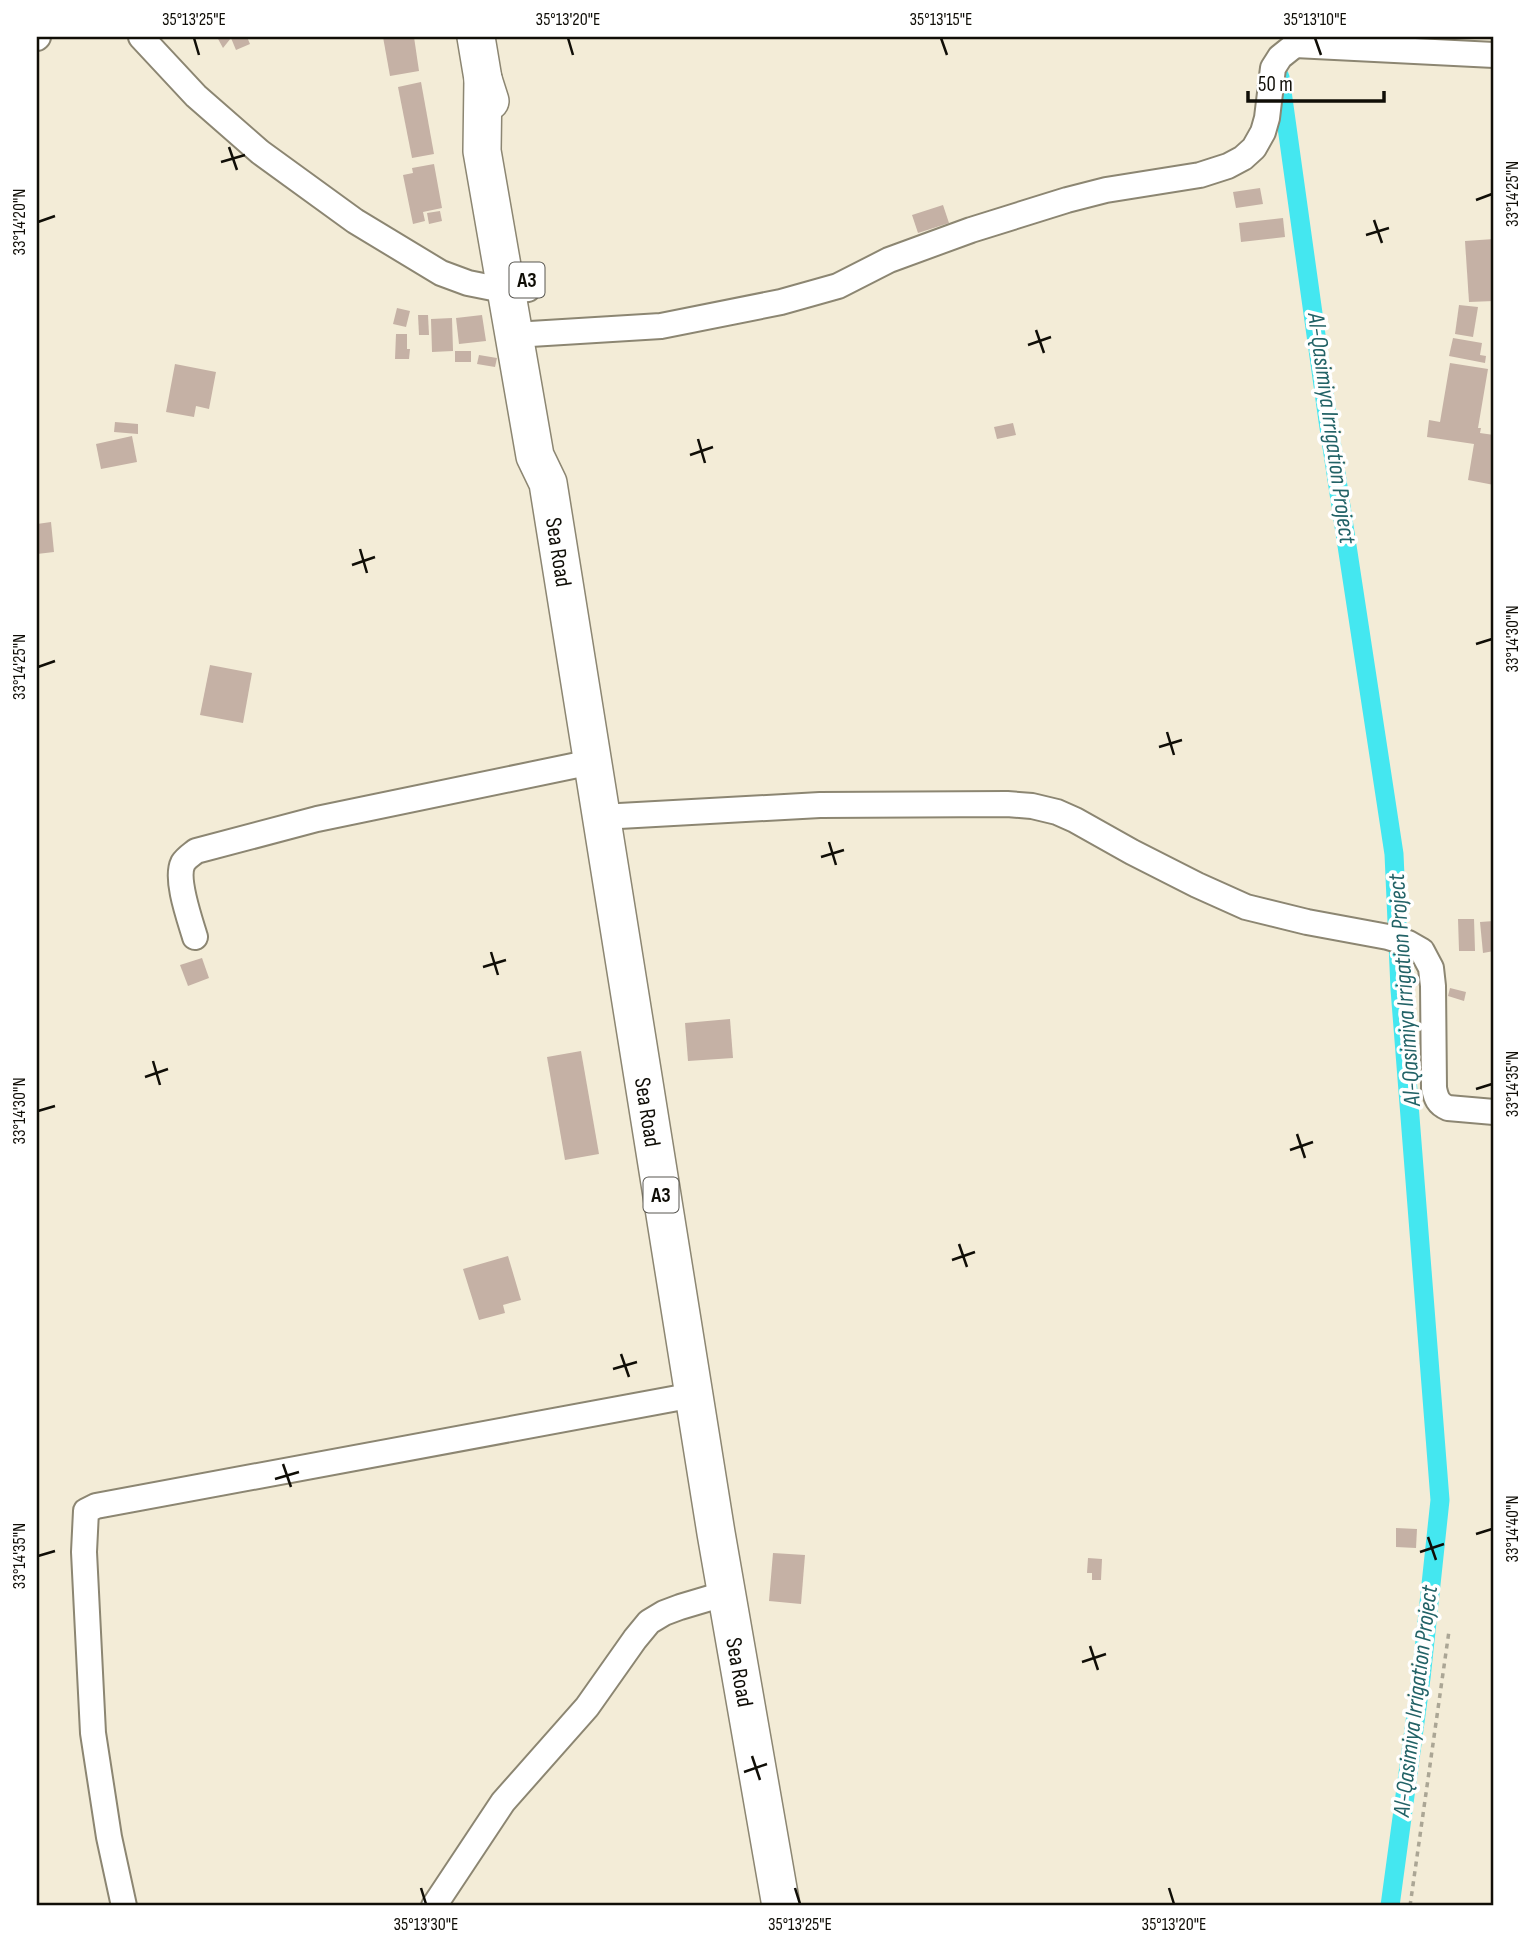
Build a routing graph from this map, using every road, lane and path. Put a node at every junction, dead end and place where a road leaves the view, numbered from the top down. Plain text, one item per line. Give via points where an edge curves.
1 (141, 37) edge
2 (476, 37) edge
3 (1296, 41) edge
4 (1494, 55) edge
5 (518, 290) junction
6 (525, 334) junction
7 (592, 762) junction
8 (601, 817) junction
9 (195, 937) dead end
10 (1494, 1112) edge
11 (694, 1395) junction
12 (727, 1592) junction
13 (1449, 1631) dead end
14 (124, 1906) edge
15 (434, 1906) edge
16 (781, 1906) edge
17 (1410, 1906) edge

1 - 5 street via 196,96 260,152 355,221 442,273 468,283
2 - 5 highway, Sea Road / A3 via 503,146
3 - 4 street
3 - 6 street via 1273,68 1263,132 1254,148 1228,166 1067,200 889,260 838,286 781,302 661,326
5 - 6 highway, Sea Road / A3
6 - 7 highway, Sea Road / A3 via 555,451 548,483
7 - 8 highway, Sea Road / A3
7 - 9 street via 317,819 196,851 181,871
8 - 10 street via 820,805 967,803 1057,812 1246,907 1398,940 1422,951 1431,968 1438,1101 1448,1108
8 - 11 highway, Sea Road / A3
11 - 12 highway, Sea Road / A3
11 - 14 street via 86,1511 83,1527 93,1733
12 - 15 street via 649,1622 587,1707 503,1802
12 - 16 highway, Sea Road / A3
13 - 17 path

